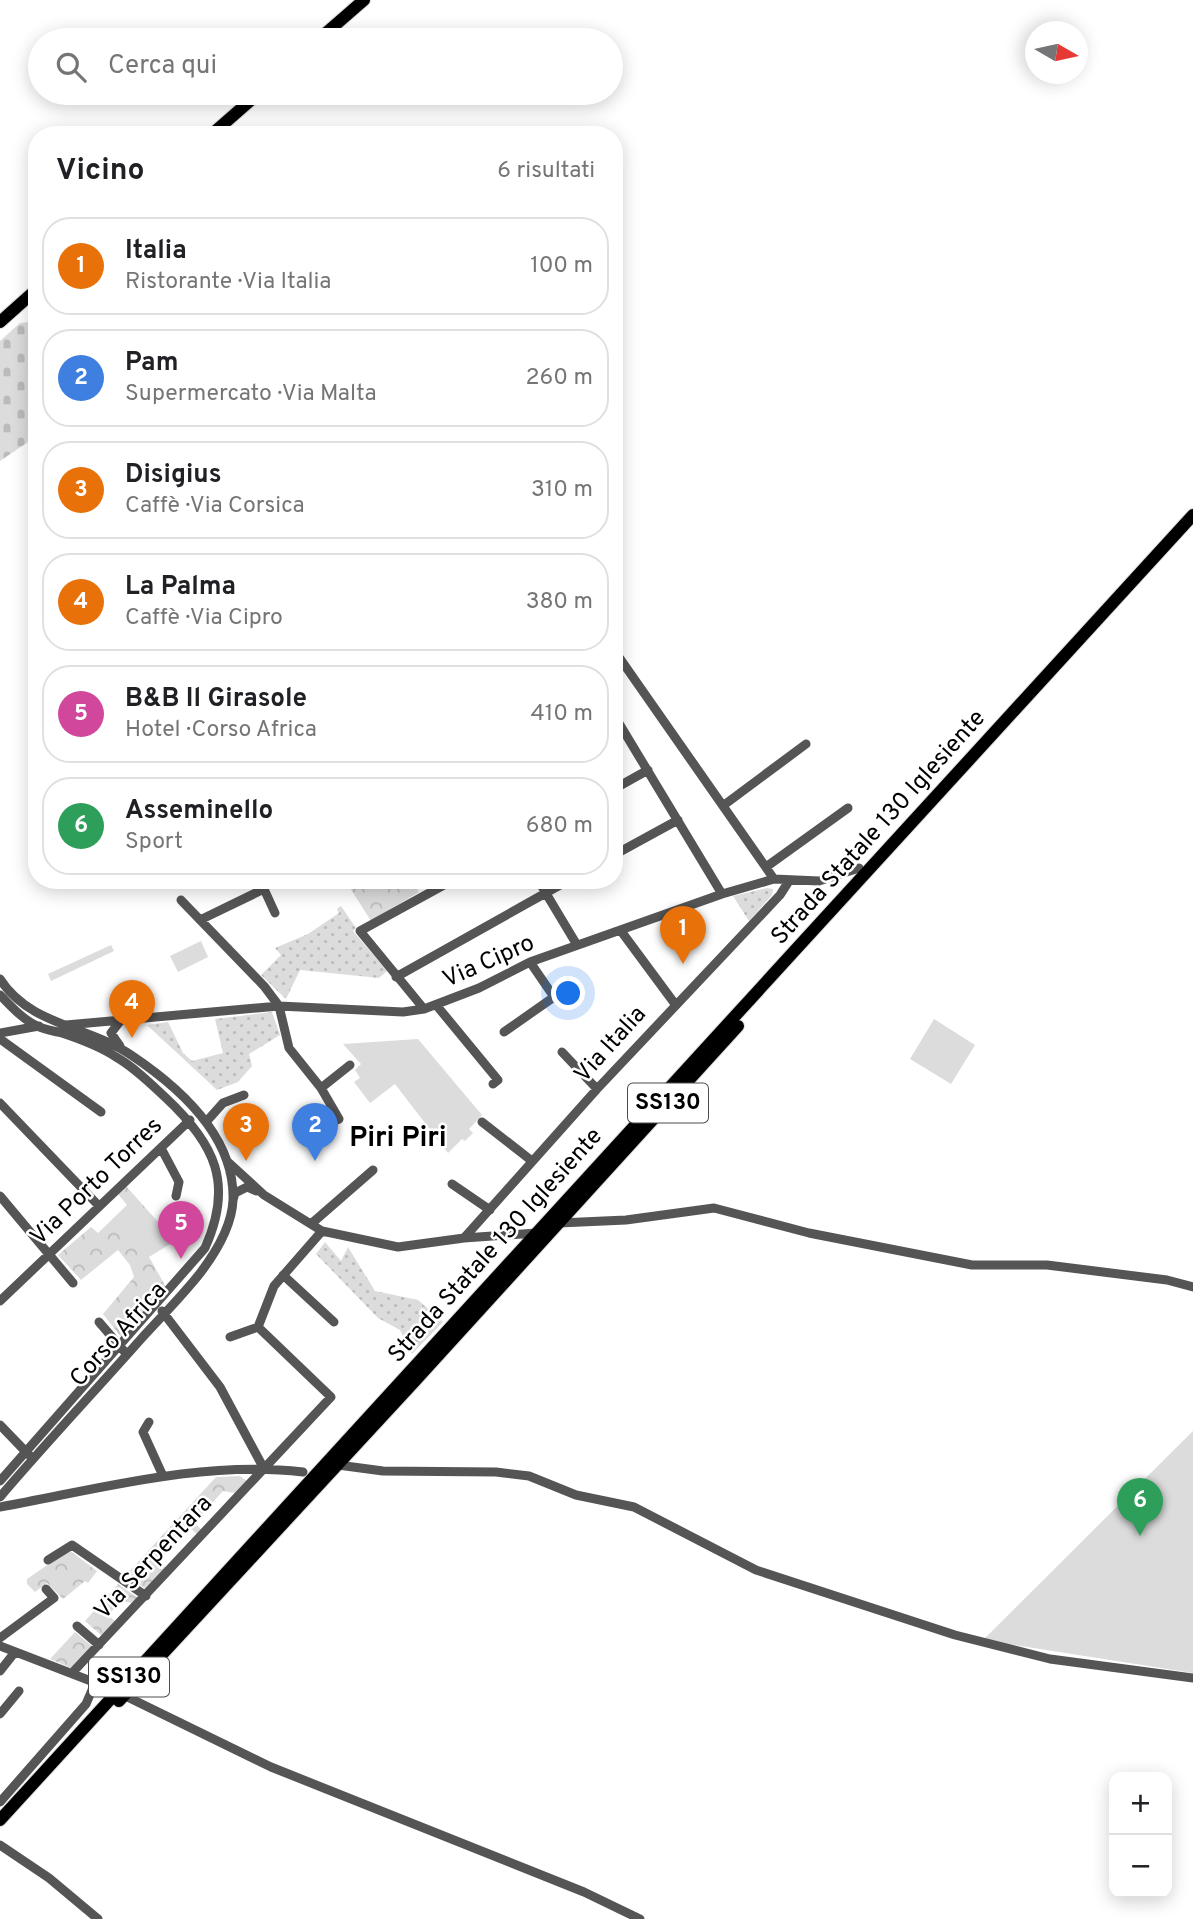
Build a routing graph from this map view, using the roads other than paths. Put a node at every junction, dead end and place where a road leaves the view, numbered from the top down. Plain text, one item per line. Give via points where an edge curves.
1 (364, 0) edge
2 (332, 28) edge
3 (245, 105) edge
4 (221, 126) edge
5 (28, 297) edge
6 (0, 321) edge
7 (1193, 515) edge
8 (1193, 526) edge
9 (623, 663) edge
10 (623, 730) edge
11 (806, 744) dead end
12 (648, 770) junction
13 (623, 784) edge
14 (724, 805) junction
15 (848, 808) dead end
16 (678, 820) junction
17 (623, 850) edge
18 (766, 867) junction
19 (859, 868) dead end
20 (774, 880) junction
21 (789, 881) junction
22 (436, 889) edge
23 (544, 889) edge
24 (553, 889) edge
25 (546, 893) junction
26 (722, 894) junction
27 (181, 901) dead end
28 (275, 913) dead end
29 (200, 920) junction
30 (621, 931) junction
31 (577, 945) junction
32 (530, 962) junction
33 (396, 977) junction
34 (0, 979) edge
35 (0, 995) edge
36 (675, 1004) junction
37 (279, 1006) junction
38 (437, 1006) junction
39 (424, 1009) junction
40 (30, 1010) junction
41 (15, 1011) junction
42 (121, 1020) junction
43 (32, 1024) junction
44 (63, 1027) junction
45 (47, 1030) junction
46 (504, 1032) dead end
47 (89, 1033) junction
48 (2, 1034) edge
49 (562, 1052) dead end
50 (129, 1054) junction
51 (350, 1065) dead end
52 (494, 1084) dead end
53 (321, 1088) junction
54 (597, 1089) junction
55 (244, 1095) dead end
56 (0, 1103) edge
57 (101, 1112) dead end
58 (190, 1120) junction
59 (205, 1122) junction
60 (482, 1122) dead end
61 (306, 1133) dead end
62 (161, 1148) junction
63 (532, 1161) junction
64 (228, 1162) junction
65 (373, 1170) dead end
66 (217, 1172) junction
67 (231, 1182) junction
68 (452, 1184) dead end
69 (247, 1187) junction
70 (264, 1195) junction
71 (0, 1196) edge
72 (176, 1196) dead end
73 (233, 1200) junction
74 (99, 1206) junction
75 (489, 1210) junction
76 (559, 1223) junction
77 (311, 1224) junction
78 (322, 1231) junction
79 (537, 1233) junction
80 (464, 1238) junction
81 (51, 1253) junction
82 (283, 1275) junction
83 (73, 1283) dead end
84 (1193, 1287) edge
85 (0, 1301) edge
86 (160, 1309) junction
87 (99, 1322) dead end
88 (334, 1322) dead end
89 (258, 1327) junction
90 (230, 1337) dead end
91 (120, 1347) junction
92 (127, 1355) junction
93 (149, 1422) dead end
94 (0, 1425) edge
95 (30, 1455) junction
96 (338, 1465) junction
97 (263, 1467) junction
98 (303, 1472) dead end
99 (163, 1476) junction
100 (0, 1481) edge
101 (0, 1497) edge
102 (0, 1507) edge
103 (48, 1560) dead end
104 (46, 1589) dead end
105 (146, 1596) junction
106 (77, 1626) dead end
107 (0, 1638) edge
108 (99, 1645) junction
109 (0, 1646) edge
110 (15, 1652) junction
111 (0, 1671) edge
112 (72, 1674) junction
113 (1193, 1678) edge
114 (93, 1687) junction
115 (19, 1691) dead end
116 (120, 1693) junction
117 (0, 1714) edge
118 (0, 1802) edge
119 (0, 1820) edge
120 (0, 1830) edge
121 (0, 1845) edge
122 (98, 1919) edge
123 (640, 1919) edge

1 - 2 main road
3 - 4 main road
5 - 6 main road
7 - 79 main road, Strada Statale 130 Iglesiente / SS130
8 - 76 main road, Strada Statale 130 Iglesiente / SS130
9 - 14 street
10 - 12 street
11 - 14 street
12 - 13 street
12 - 16 street
14 - 18 street
15 - 18 street
16 - 17 street
16 - 26 street
18 - 20 street
19 - 21 street, Via Cipro via 810,883
20 - 21 street, Via Cipro
20 - 26 street, Via Cipro
21 - 36 street, Via Italia
22 - 33 street via 359,931
23 - 25 street
24 - 25 street
25 - 31 street
25 - 33 street
26 - 30 street, Via Cipro
27 - 29 street
28 - 29 street via 264,889
29 - 37 street
30 - 31 street, Via Cipro
30 - 36 street
31 - 32 street, Via Cipro
32 - 38 street, Via Cipro
32 - 46 street via 554,996
33 - 39 street
34 - 40 street, Corso Africa
35 - 41 street, Corso Africa
36 - 54 street, Via Italia
37 - 39 street, Via Cipro
37 - 42 street, Via Cipro
37 - 53 street via 289,1048
38 - 39 street, Via Cipro
38 - 52 street via 498,1080
40 - 43 street
40 - 44 street, Corso Africa
41 - 43 street, Corso Africa
41 - 48 street via 16,1026
42 - 44 street, Via Cipro
42 - 47 street, Via Cipro
42 - 50 street via 111,1033
43 - 44 street
43 - 45 street, Corso Africa
43 - 48 street
44 - 45 street, Corso Africa
44 - 47 street, Corso Africa
44 - 58 street, Corso Africa via 117,1057
45 - 48 street
47 - 50 street, Corso Africa
48 - 57 street
49 - 54 street
50 - 59 street, Corso Africa
51 - 53 street
53 - 61 street via 339,1119
54 - 63 street, Via Italia
55 - 59 street via 223,1103
56 - 74 street
58 - 62 street, Via Porto Torres
58 - 66 street, Corso Africa via 205,1140
59 - 64 street, Corso Africa
60 - 63 street
62 - 72 street via 179,1182
62 - 74 street, Via Porto Torres
63 - 75 street, Via Italia
64 - 67 street, Corso Africa
64 - 70 street
65 - 77 street
66 - 67 street
66 - 86 street, Corso Africa via 219,1204 214,1228 205,1248
67 - 69 street
67 - 73 street, Corso Africa
68 - 75 street
69 - 70 street
69 - 73 street via 235,1193
70 - 77 street
71 - 81 street
73 - 86 street, Corso Africa via 230,1222 201,1271
74 - 81 street, Via Porto Torres
75 - 80 street, Via Italia
76 - 84 street via 714,1208 809,1233 972,1265 1047,1265
76 - 96 main road, Strada Statale 130 Iglesiente / SS130
77 - 78 street
78 - 80 street via 398,1247
78 - 82 street
79 - 80 street
79 - 116 main road, Strada Statale 130 Iglesiente / SS130
81 - 83 street
81 - 85 street, Via Porto Torres
82 - 88 street
82 - 89 street
86 - 91 street, Corso Africa
86 - 92 street, Corso Africa
86 - 97 street via 220,1387
87 - 91 street
89 - 90 street
89 - 97 street, Via Serpentara via 331,1397
91 - 92 street
91 - 95 street, Corso Africa
92 - 95 street, Corso Africa
93 - 99 street via 143,1432
94 - 95 street
95 - 100 street, Corso Africa
95 - 101 street, Corso Africa
96 - 113 street via 529,1476 576,1494 634,1507 756,1570 955,1635 1050,1659
96 - 116 main road, Strada Statale 130 Iglesiente / SS130
97 - 98 street
97 - 99 street
97 - 105 street, Via Serpentara
99 - 102 street
103 - 105 street via 72,1545
104 - 107 street via 54,1598
105 - 108 street, Via Serpentara
106 - 108 street
108 - 112 street, Via Serpentara
109 - 110 street
110 - 111 street
110 - 112 street
112 - 114 street
114 - 116 street
114 - 118 street via 86,1704
115 - 117 street
116 - 119 main road, Strada Statale 130 Iglesiente / SS130
116 - 120 main road, Strada Statale 130 Iglesiente / SS130
116 - 123 street via 259,1762 584,1892
121 - 122 street

